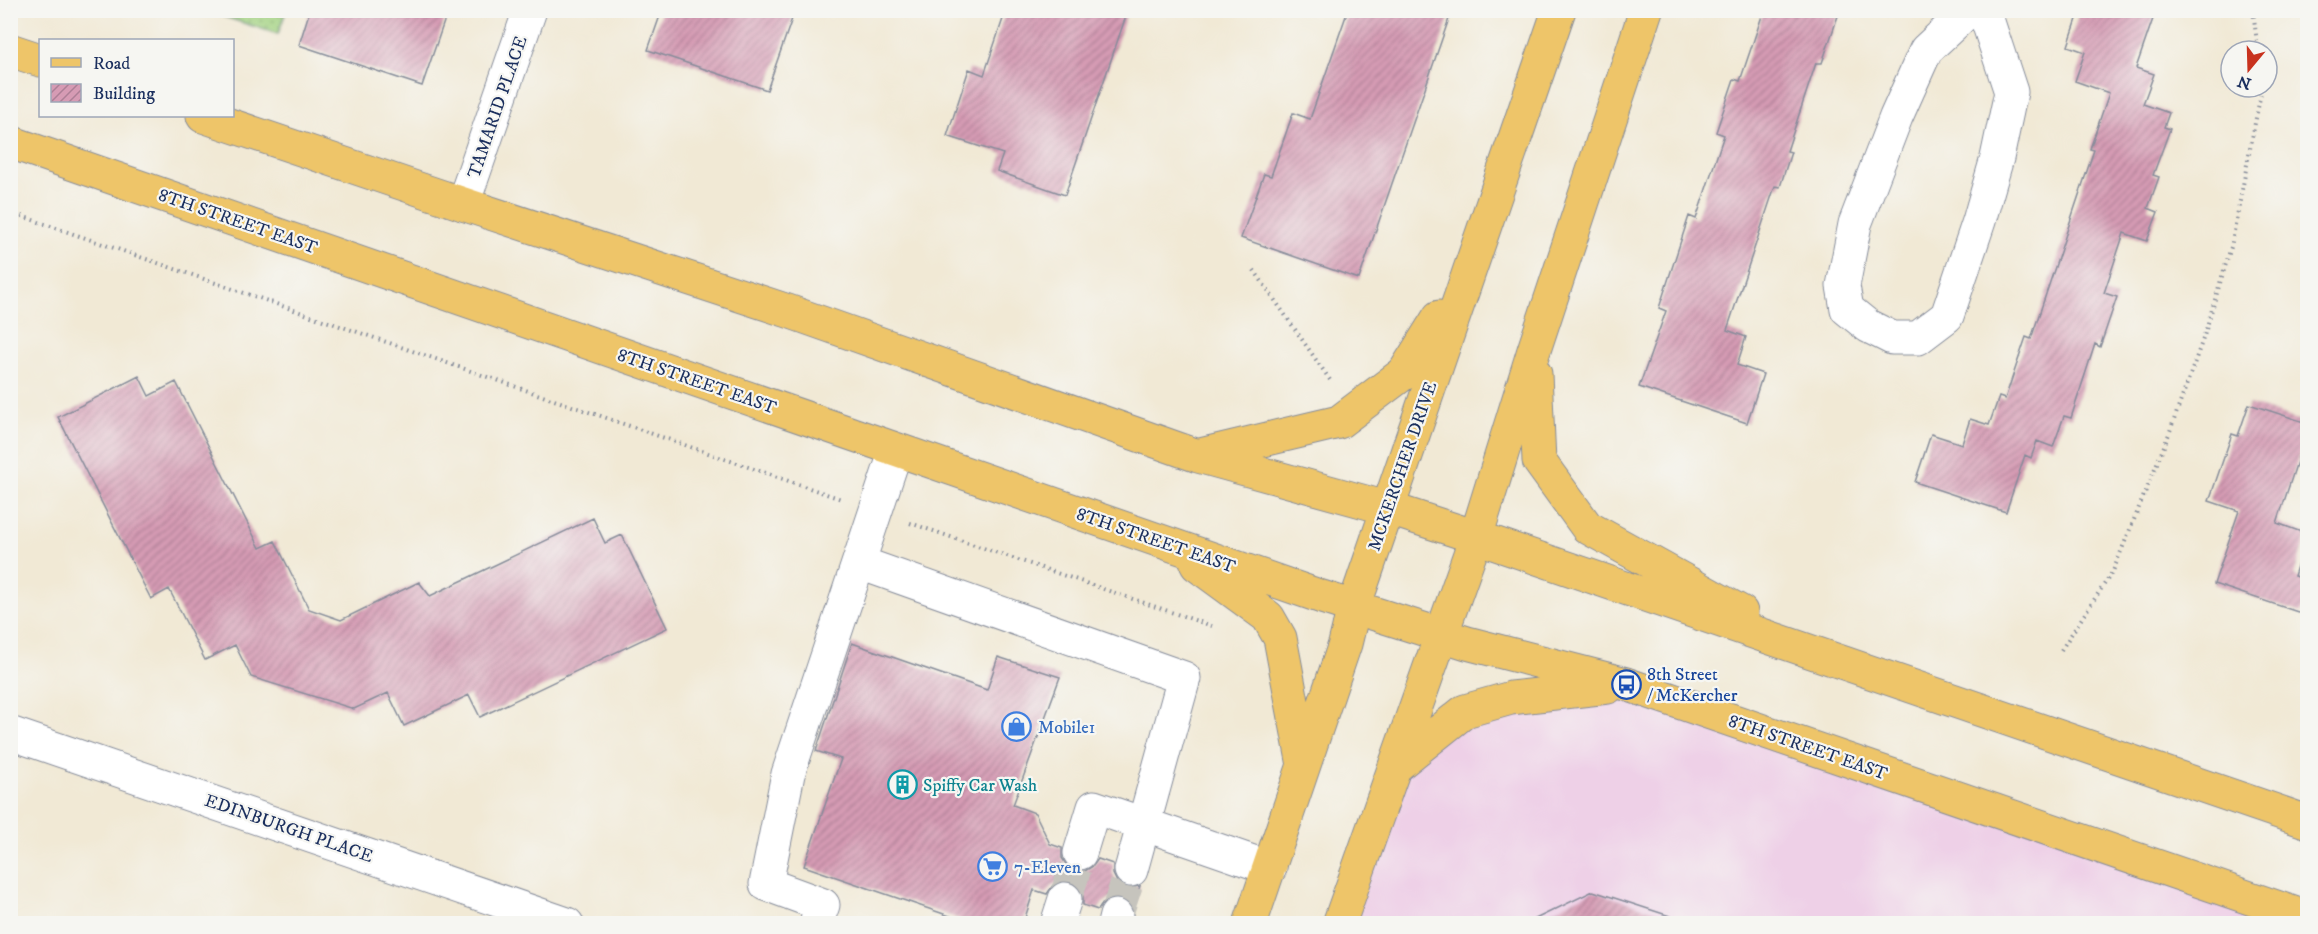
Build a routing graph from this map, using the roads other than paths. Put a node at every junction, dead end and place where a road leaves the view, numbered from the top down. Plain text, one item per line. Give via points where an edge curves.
1 (530, 10) edge
2 (1559, 10) edge
3 (1646, 10) edge
4 (1969, 10) edge
5 (1984, 10) edge
6 (10, 50) edge
7 (39, 60) edge
8 (206, 117) edge
9 (10, 142) edge
10 (464, 204) junction
11 (1472, 264) junction
12 (1534, 350) junction
13 (896, 450) junction
14 (1198, 456) junction
15 (1387, 508) junction
16 (1476, 537) junction
17 (1171, 546) junction
18 (860, 563) junction
19 (1354, 607) junction
20 (1441, 635) junction
21 (1819, 655) junction
22 (1626, 684) junction
23 (10, 733) edge
24 (1303, 761) junction
25 (1395, 767) junction
26 (2307, 822) edge
27 (1145, 824) junction
28 (1080, 853) tunnel mouth
29 (1270, 868) junction
30 (1131, 870) tunnel mouth
31 (2307, 918) edge
32 (567, 924) edge
33 (816, 924) edge
34 (1250, 924) edge
35 (1339, 924) edge

1 - 10 street, TAMARID PLACE
2 - 11 main road, MCKERCHER DRIVE
3 - 12 main road
4 - 5 street via 1926,50 1896,117 1853,235 1843,286 1847,309 1892,338 1918,338 1947,316 1991,179 2011,92
6 - 7 main road
8 - 10 main road
9 - 13 main road, 8TH STREET EAST
10 - 14 main road via 788,311
11 - 14 main road via 1404,373 1339,422
11 - 15 main road, MCKERCHER DRIVE
12 - 16 main road
12 - 21 main road via 1539,460 1587,526
13 - 17 main road, 8TH STREET EAST
13 - 18 street
14 - 15 main road
15 - 16 main road
15 - 19 main road, MCKERCHER DRIVE
16 - 20 main road
16 - 21 main road
17 - 19 main road, 8TH STREET EAST
17 - 24 main road via 1268,617 1280,638
18 - 27 street via 1184,678
18 - 33 street via 788,774 766,884 823,905
19 - 20 main road, 8TH STREET EAST
19 - 24 main road, MCKERCHER DRIVE via 1345,644
20 - 22 main road, 8TH STREET EAST
20 - 25 main road
21 - 26 main road
22 - 25 main road via 1511,698 1465,711
22 - 31 main road, 8TH STREET EAST
23 - 32 street, EDINBURGH PLACE
24 - 29 main road, MCKERCHER DRIVE
25 - 35 main road
27 - 28 street via 1094,807
27 - 29 street
27 - 30 street
29 - 34 main road, MCKERCHER DRIVE

